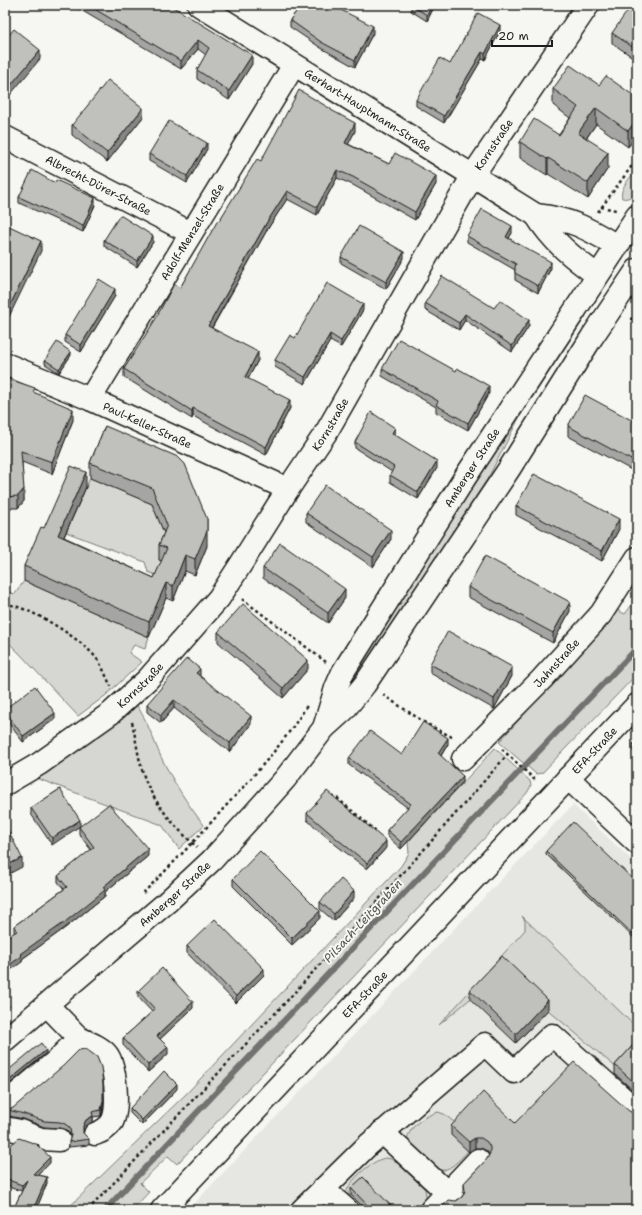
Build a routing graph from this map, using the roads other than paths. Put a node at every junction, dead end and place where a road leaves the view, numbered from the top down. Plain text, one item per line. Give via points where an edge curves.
1 (199, 5) edge
2 (588, 5) edge
3 (294, 65) junction
4 (5, 137) edge
5 (473, 175) junction
6 (629, 213) edge
7 (536, 215) junction
8 (191, 233) junction
9 (617, 246) junction
10 (637, 259) edge
11 (637, 270) edge
12 (597, 275) junction
13 (630, 294) edge
14 (5, 364) edge
15 (90, 398) junction
16 (288, 489) junction
17 (637, 558) edge
18 (637, 706) edge
19 (324, 728) junction
20 (464, 759) dead end
21 (568, 778) junction
22 (5, 784) edge
23 (637, 843) edge
24 (47, 1005) junction
25 (79, 1038) junction
26 (5, 1040) edge
27 (5, 1104) edge
28 (637, 1111) edge
29 (5, 1128) edge
30 (382, 1132) junction
31 (95, 1134) dead end
32 (59, 1140) dead end
33 (478, 1160) dead end
34 (324, 1189) junction
35 (450, 1196) junction
36 (162, 1210) edge
37 (302, 1210) edge
38 (347, 1210) edge
39 (431, 1210) edge

1 - 3 street, Gerhart-Hauptmann-Straße
2 - 5 street, Kornstraße
3 - 5 street, Gerhart-Hauptmann-Straße
3 - 8 street, Adolf-Menzel-Straße
4 - 8 street, Albrecht-Dürer-Straße
5 - 7 street, Gerhart-Hauptmann-Straße
5 - 16 street, Kornstraße via 327,431
6 - 9 street, Amberger Straße
7 - 9 street, Gerhart-Hauptmann-Straße via 578,224
7 - 12 street, Gerhart-Hauptmann-Straße via 559,245
8 - 15 street, Adolf-Menzel-Straße
9 - 10 street, Gerhart-Hauptmann-Straße
9 - 12 street, Amberger Straße
11 - 13 street, Amberger Straße
12 - 13 street, Gerhart-Hauptmann-Straße
12 - 19 street, Amberger Straße via 464,479 343,672
13 - 19 street, Amberger Straße via 365,684 344,710
14 - 15 street, Paul-Keller-Straße
15 - 16 street, Paul-Keller-Straße
16 - 22 street, Kornstraße via 227,587 148,679 111,713 39,764
17 - 20 street, Jahnstraße via 601,614
18 - 21 street, EFA-Straße
19 - 24 street, Amberger Straße via 286,779 212,860
21 - 23 street, EFA-Straße
21 - 36 street, EFA-Straße
24 - 25 street
24 - 26 street, Amberger Straße
25 - 27 street
25 - 31 street via 107,1055 114,1080 115,1116 111,1124
28 - 30 street via 552,1035 514,1072 485,1044
29 - 32 street via 41,1139
30 - 34 street
30 - 35 street
33 - 35 street
34 - 37 street
34 - 38 street
35 - 39 street

